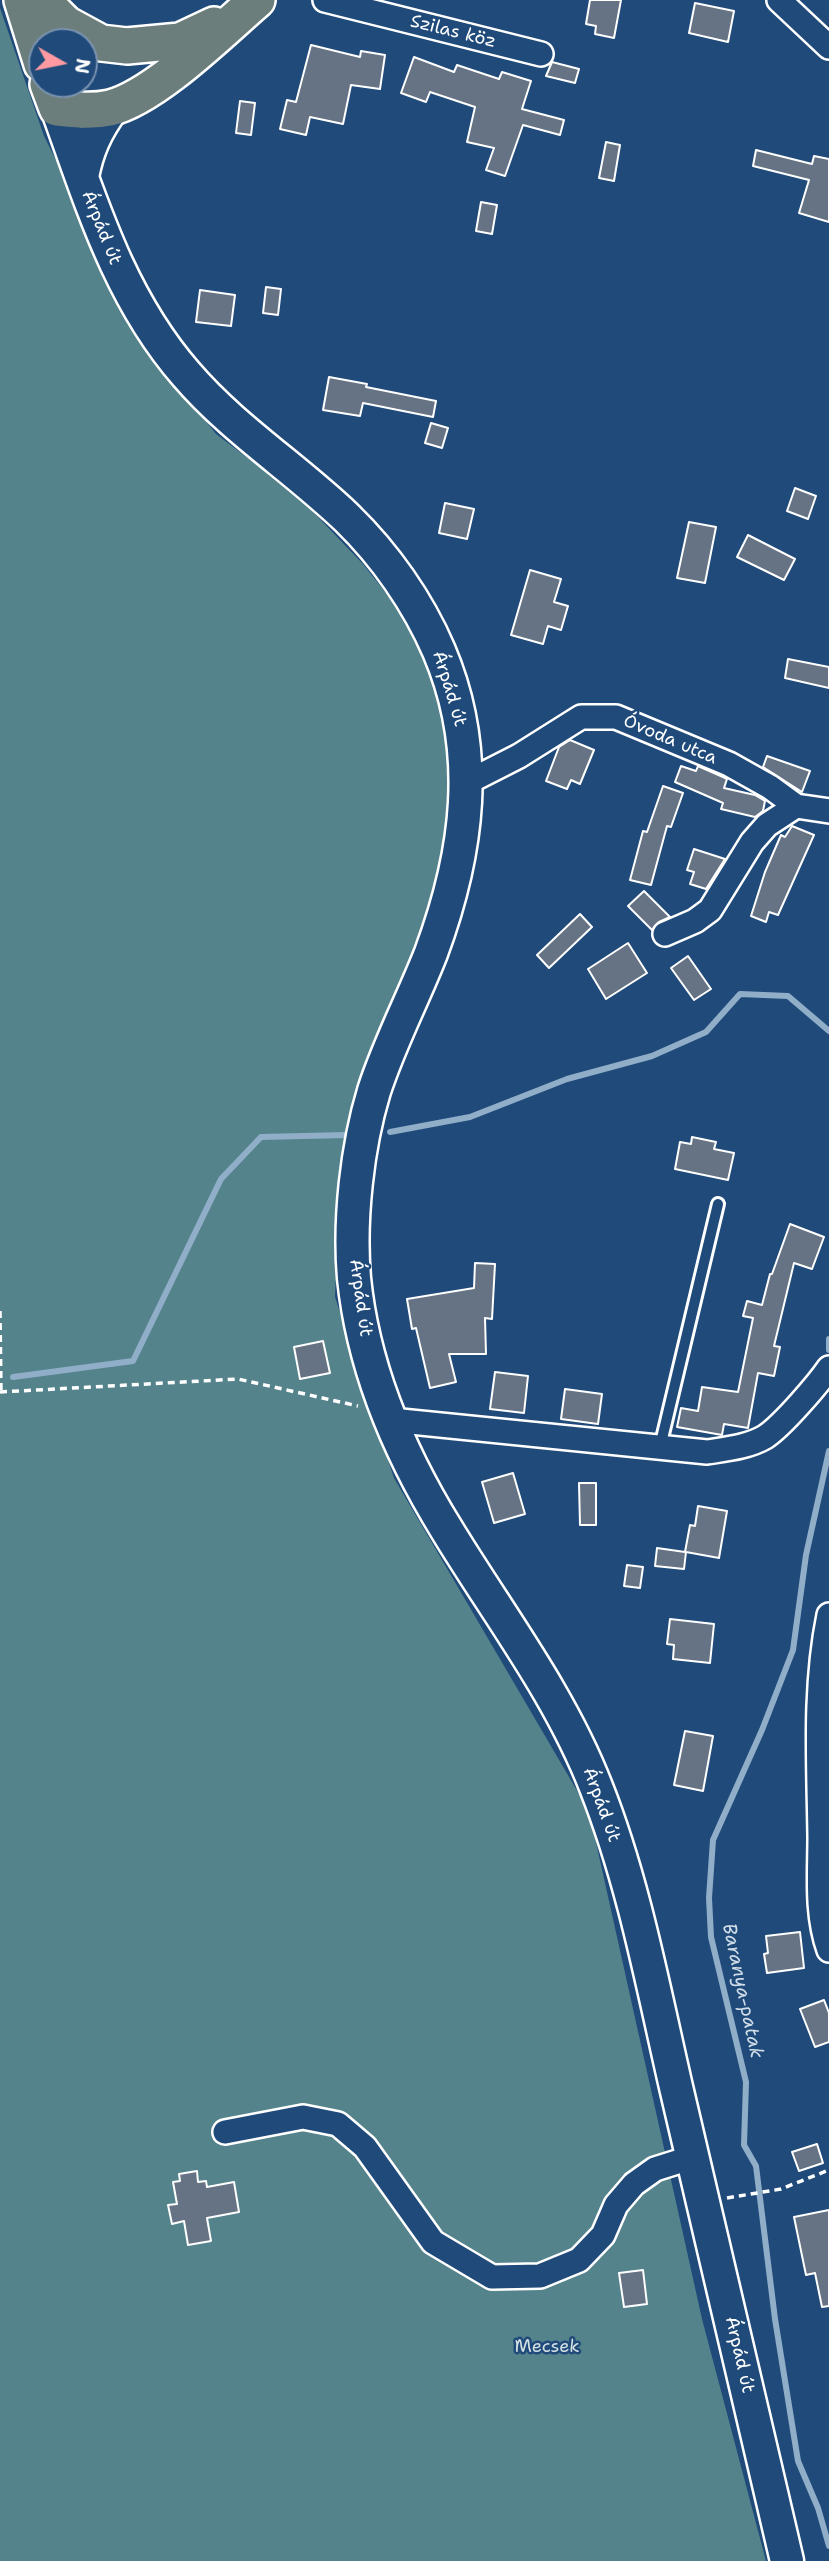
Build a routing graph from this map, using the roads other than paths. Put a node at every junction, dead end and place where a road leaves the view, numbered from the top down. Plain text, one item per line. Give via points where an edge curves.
1 (22, 0) edge
2 (42, 0) edge
3 (325, 0) edge
4 (779, 0) edge
5 (252, 4) edge
6 (31, 28) edge
7 (180, 41) junction
8 (829, 47) edge
9 (541, 54) dead end
10 (98, 60) edge
11 (55, 98) edge
12 (67, 98) edge
13 (113, 107) junction
14 (82, 177) junction
15 (466, 783) junction
16 (796, 806) junction
17 (829, 811) edge
18 (665, 934) dead end
19 (718, 1204) dead end
20 (829, 1368) edge
21 (387, 1410) junction
22 (660, 1447) junction
23 (829, 1615) edge
24 (829, 1950) edge
25 (225, 2132) dead end
26 (693, 2157) junction
27 (787, 2561) edge

1 - 6 main road
2 - 7 main road via 66,24 101,43 127,47
3 - 9 street, Szilas köz
4 - 8 street
5 - 7 main road
5 - 13 main road via 161,80
7 - 10 main road
11 - 14 main road, Árpád út
12 - 13 main road via 85,111
13 - 14 main road via 86,153
14 - 15 main road, Árpád út via 119,273 183,372 224,414 346,516 411,599 439,650 454,696 461,720
15 - 16 street, Óvoda utca via 582,717 615,717 729,764
15 - 21 main road, Árpád út via 463,838 454,884 377,1083 366,1121 356,1191 355,1279 369,1355
16 - 17 street, Óvoda utca
16 - 18 street via 767,825 752,842 710,909
19 - 22 lane
20 - 22 street via 766,1436 740,1447 707,1452
21 - 22 street
21 - 26 main road, Árpád út via 412,1469 522,1645 594,1780 642,1939
23 - 24 street via 818,1731 821,1909
25 - 26 street via 303,2117 338,2124 365,2147 433,2242 492,2277 540,2276 579,2260 603,2235 616,2205 634,2184 655,2169
26 - 27 main road, Árpád út

